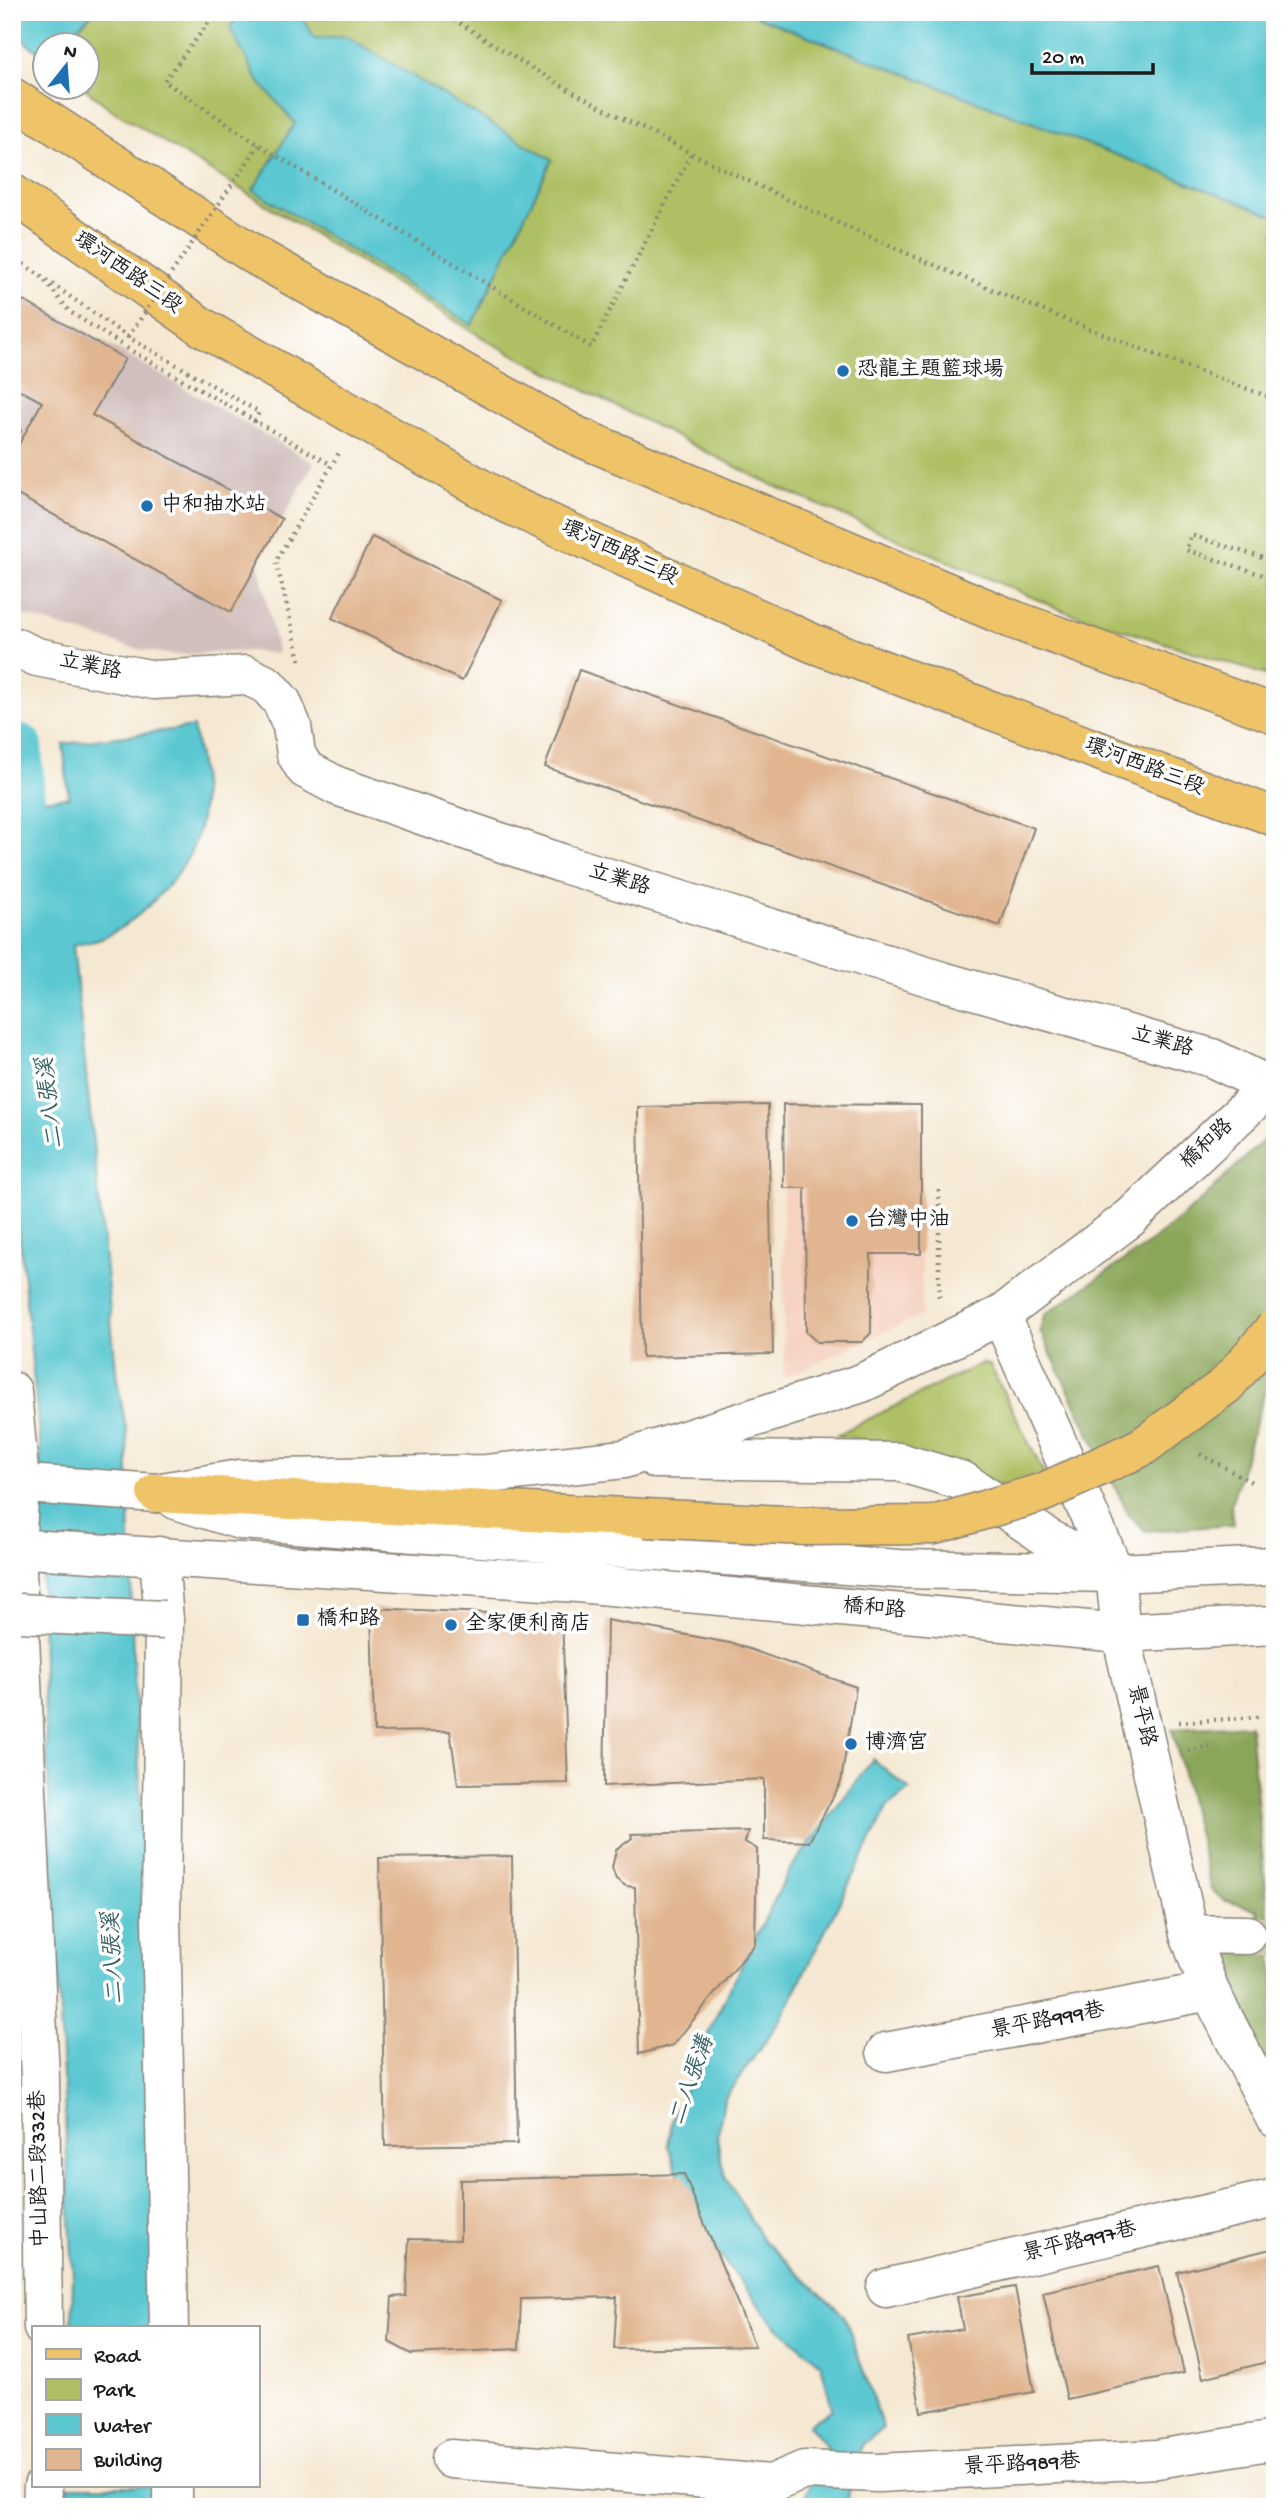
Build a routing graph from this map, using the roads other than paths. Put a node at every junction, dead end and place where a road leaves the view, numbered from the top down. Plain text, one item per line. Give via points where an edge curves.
1 (12, 97) edge
2 (12, 193) edge
3 (12, 646) edge
4 (1275, 714) edge
5 (1275, 817) edge
6 (1272, 1084) edge
7 (1001, 1315) junction
8 (1275, 1328) edge
9 (12, 1391) edge
10 (624, 1458) junction
11 (16, 1483) edge
12 (156, 1493) junction
13 (14, 1548) edge
14 (159, 1556) junction
15 (1275, 1566) edge
16 (1115, 1573) junction
17 (19, 1613) junction
18 (164, 1620) junction
19 (1275, 1625) edge
20 (1121, 1633) junction
21 (1189, 1934) junction
22 (1247, 1936) tunnel mouth
23 (1210, 1991) junction
24 (886, 2052) dead end
25 (1275, 2118) edge
26 (1275, 2198) edge
27 (886, 2288) dead end
28 (43, 2326) edge
29 (169, 2326) edge
30 (1275, 2440) edge
31 (451, 2459) dead end
32 (780, 2487) edge
33 (43, 2488) edge
34 (173, 2488) edge
35 (42, 2507) edge
36 (173, 2507) edge

1 - 4 main road via 256,256 577,436 1014,620
2 - 5 main road, 環河西路三段 via 202,327 506,503 812,643
3 - 6 street, 立業路 via 37,657 154,680 246,676 267,685 282,702 296,754 305,769 337,786 561,863 942,981 1212,1058
6 - 7 street, 橋和路 via 1130,1218
7 - 10 street, 橋和路 via 862,1382
7 - 16 street, 景平路
8 - 12 main road, bridge via 1226,1385 1142,1447 1044,1492 934,1525 805,1526
9 - 11 street, 中山路二段332巷
10 - 12 street, 橋和路 via 487,1474 239,1479
10 - 16 street, 橋和路 via 899,1462 963,1481 1048,1538
11 - 12 street, 橋和路
11 - 13 street, 中山路二段332巷
12 - 16 street, 橋和路 via 240,1520 899,1569
13 - 14 street, 橋和路
13 - 17 street, 中山路二段332巷
14 - 18 street
14 - 20 street, 橋和路 via 578,1583
15 - 16 street, 橋和路
16 - 20 street, 景平路
17 - 18 street, bridge
17 - 28 street, 中山路二段332巷 via 40,2078
18 - 29 street via 161,1915
19 - 20 street, 橋和路
20 - 21 street, 景平路
21 - 22 street
21 - 23 street, 景平路
23 - 24 street, 景平路999巷
23 - 25 street, 景平路
26 - 27 street, 景平路997巷
30 - 32 street, 景平路989巷 via 1157,2459 878,2473
31 - 32 street, 景平路989巷
33 - 35 street
34 - 36 street

